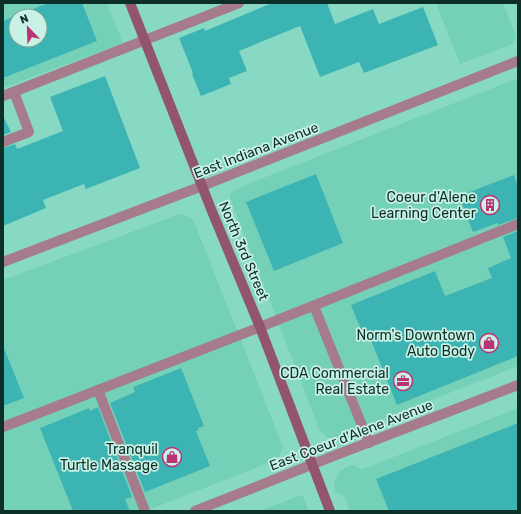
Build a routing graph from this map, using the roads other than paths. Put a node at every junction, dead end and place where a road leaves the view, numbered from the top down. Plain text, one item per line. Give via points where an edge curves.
1 (130, 3) edge
2 (239, 3) edge
3 (144, 40) junction
4 (518, 62) edge
5 (14, 92) junction
6 (3, 96) edge
7 (3, 142) edge
8 (202, 186) junction
9 (518, 224) edge
10 (3, 262) edge
11 (314, 306) junction
12 (260, 327) junction
13 (518, 385) edge
14 (98, 390) junction
15 (3, 427) edge
16 (369, 443) junction
17 (313, 465) junction
18 (145, 511) edge
19 (195, 511) edge
20 (330, 511) edge

1 - 3 main road, North 3rd Street
2 - 3 street
3 - 5 street
3 - 8 main road, North 3rd Street
4 - 8 street, East Indiana Avenue
5 - 6 street
5 - 7 street via 29,132
8 - 10 street, East Indiana Avenue
8 - 12 main road, North 3rd Street
9 - 11 street
11 - 12 street
11 - 16 street
12 - 14 street
12 - 17 main road, North 3rd Street
13 - 16 street, East Coeur d'Alene Avenue
14 - 15 street
14 - 18 street
16 - 17 street, East Coeur d'Alene Avenue
17 - 19 street, East Coeur d'Alene Avenue
17 - 20 main road, North 3rd Street

